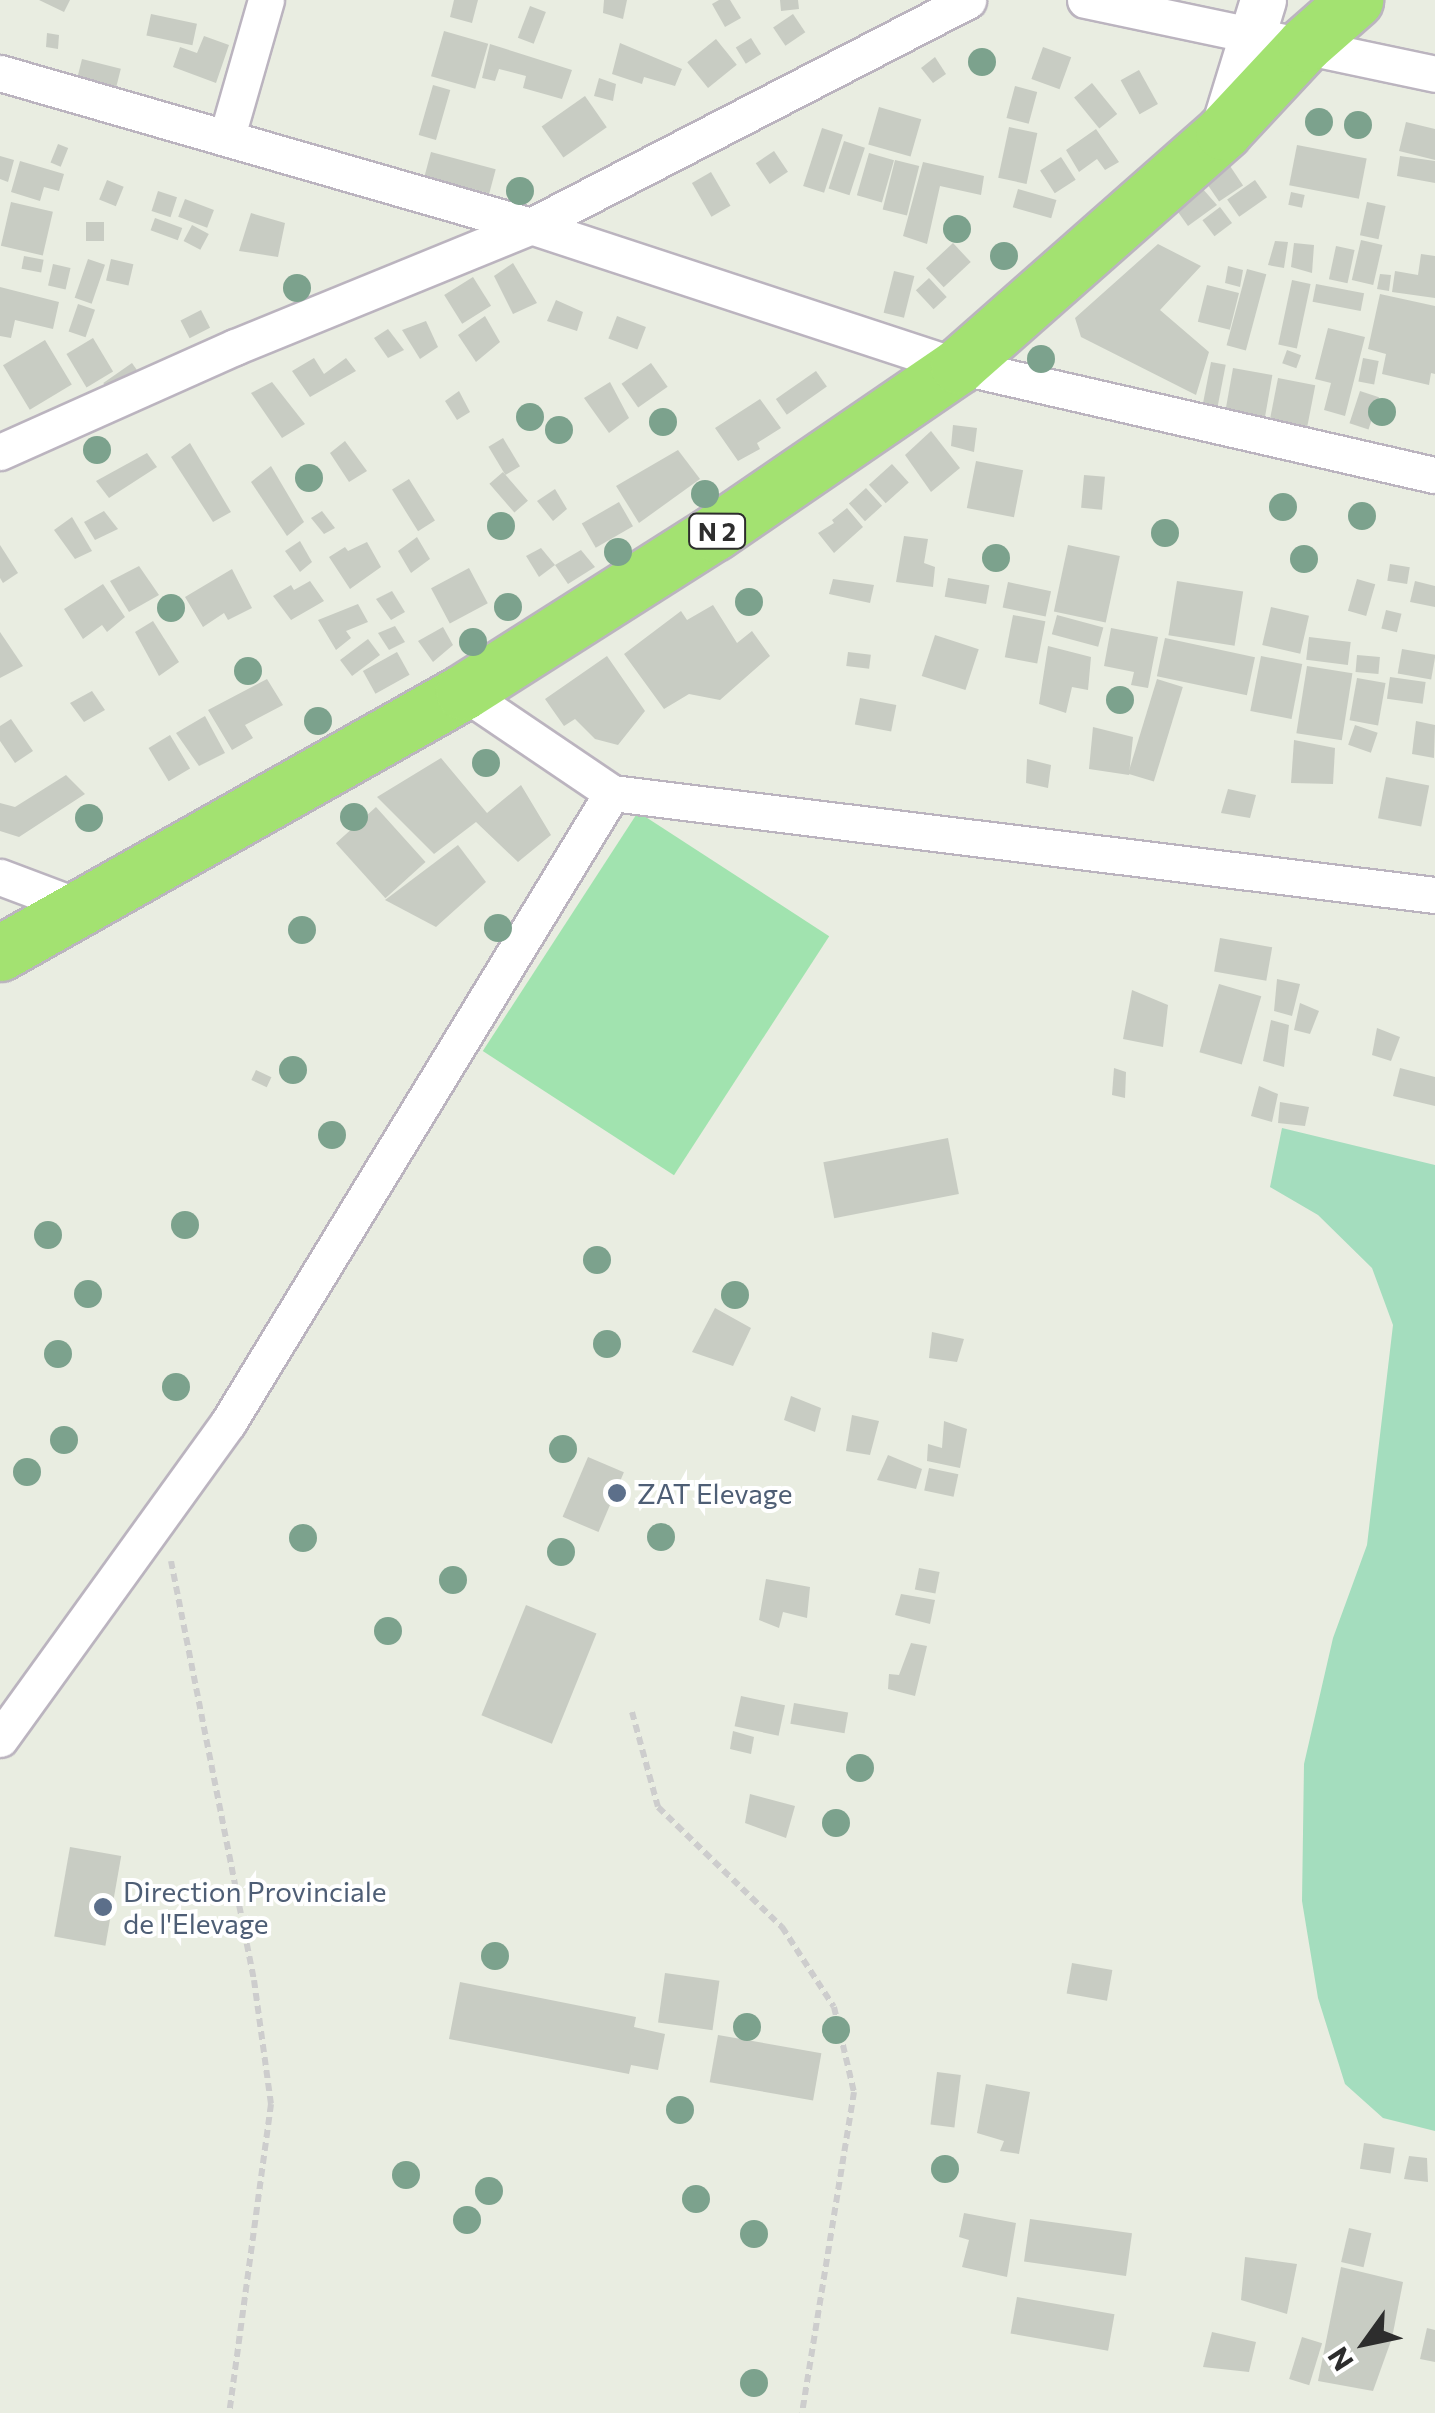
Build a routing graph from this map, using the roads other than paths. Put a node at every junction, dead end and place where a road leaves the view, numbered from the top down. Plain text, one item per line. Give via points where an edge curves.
1 (266, 0) edge
2 (968, 0) edge
3 (1085, 0) edge
4 (1355, 0) edge
5 (1257, 18) edge
6 (1305, 44) junction
7 (0, 73) edge
8 (1435, 74) edge
9 (1222, 132) junction
10 (227, 136) junction
11 (531, 226) junction
12 (958, 366) junction
13 (0, 452) edge
14 (1435, 475) edge
15 (464, 692) junction
16 (612, 794) junction
17 (0, 877) edge
18 (1435, 895) edge
19 (85, 909) junction
20 (0, 953) edge
21 (0, 1739) edge

1 - 10 street
2 - 11 street
3 - 5 street
4 - 6 main road, N 2
5 - 6 street
5 - 9 street
6 - 8 street
6 - 9 main road, N 2
7 - 10 street
9 - 12 main road, N 2
10 - 11 street
11 - 12 street
11 - 13 street
12 - 14 street
12 - 15 main road, N 2
15 - 16 street
15 - 19 main road, N 2
16 - 18 street
16 - 21 street via 228,1423
17 - 19 street
19 - 20 main road, N 2

